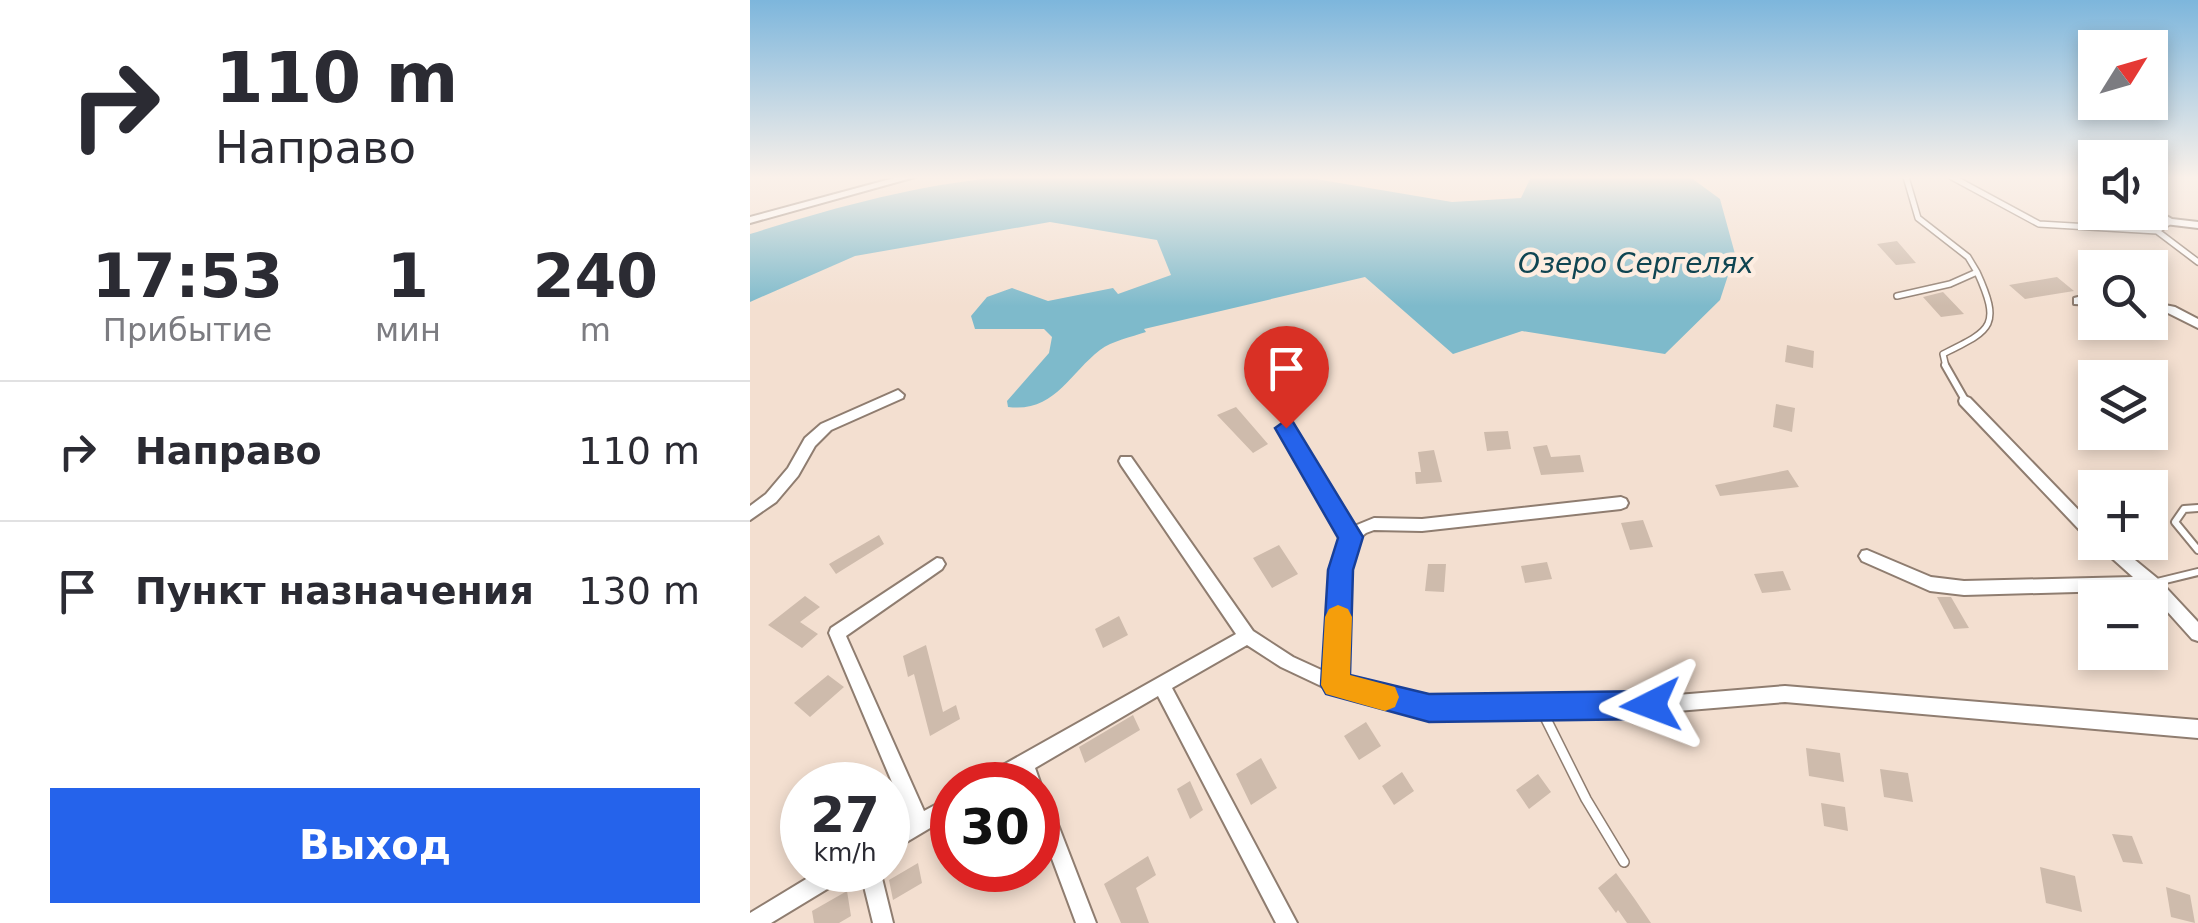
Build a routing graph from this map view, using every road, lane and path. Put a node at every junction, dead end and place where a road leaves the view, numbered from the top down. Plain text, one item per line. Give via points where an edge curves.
1 (1921, 220) edge
2 (2033, 220) edge
3 (2169, 222) joint
4 (2198, 225) edge
5 (2157, 231) junction
6 (2198, 262) edge
7 (1977, 272) junction
8 (1897, 296) dead end
9 (2168, 309) edge
10 (2198, 324) edge
11 (898, 395) dead end
12 (1965, 401) joint
13 (1286, 428) dead end
14 (1126, 461) dead end
15 (1621, 502) dead end
16 (2198, 508) edge
17 (750, 514) edge
18 (2078, 518) edge
19 (1350, 537) junction
20 (2198, 550) edge
21 (1867, 556) dead end
22 (2123, 560) edge
23 (937, 564) dead end
24 (2198, 572) edge
25 (2147, 580) edge
26 (2167, 580) edge
27 (2078, 586) edge
28 (2168, 601) edge
29 (2198, 634) edge
30 (1247, 636) junction
31 (1162, 684) junction
32 (1336, 685) junction
33 (1541, 708) junction
34 (2198, 728) edge
35 (1026, 762) edge
36 (930, 819) edge
37 (920, 825) junction
38 (910, 830) edge
39 (1060, 855) edge
40 (1624, 862) dead end
41 (803, 892) edge
42 (875, 892) edge
43 (752, 923) edge
44 (883, 923) edge
45 (1086, 923) edge
46 (1286, 923) edge

1 - 7 lane
2 - 5 lane via 2056,228
3 - 4 street
3 - 5 lane
5 - 6 lane
7 - 8 lane
7 - 12 lane via 1992,306 1988,324 1976,340 1943,354
9 - 10 street
11 - 17 street via 826,428 771,498
12 - 18 street
13 - 19 street
14 - 30 street
15 - 19 street via 1422,525 1374,524
16 - 20 lane via 2184,510 2175,522
19 - 32 street via 1340,570
21 - 27 street via 1930,584
22 - 25 street
23 - 37 street via 838,634
24 - 26 lane
28 - 29 street
30 - 31 street
30 - 32 street
31 - 35 street
31 - 46 street
32 - 33 street via 1429,708
33 - 34 street via 1785,694
33 - 40 lane
36 - 37 street
37 - 38 street
39 - 45 street
41 - 43 street
42 - 44 street

